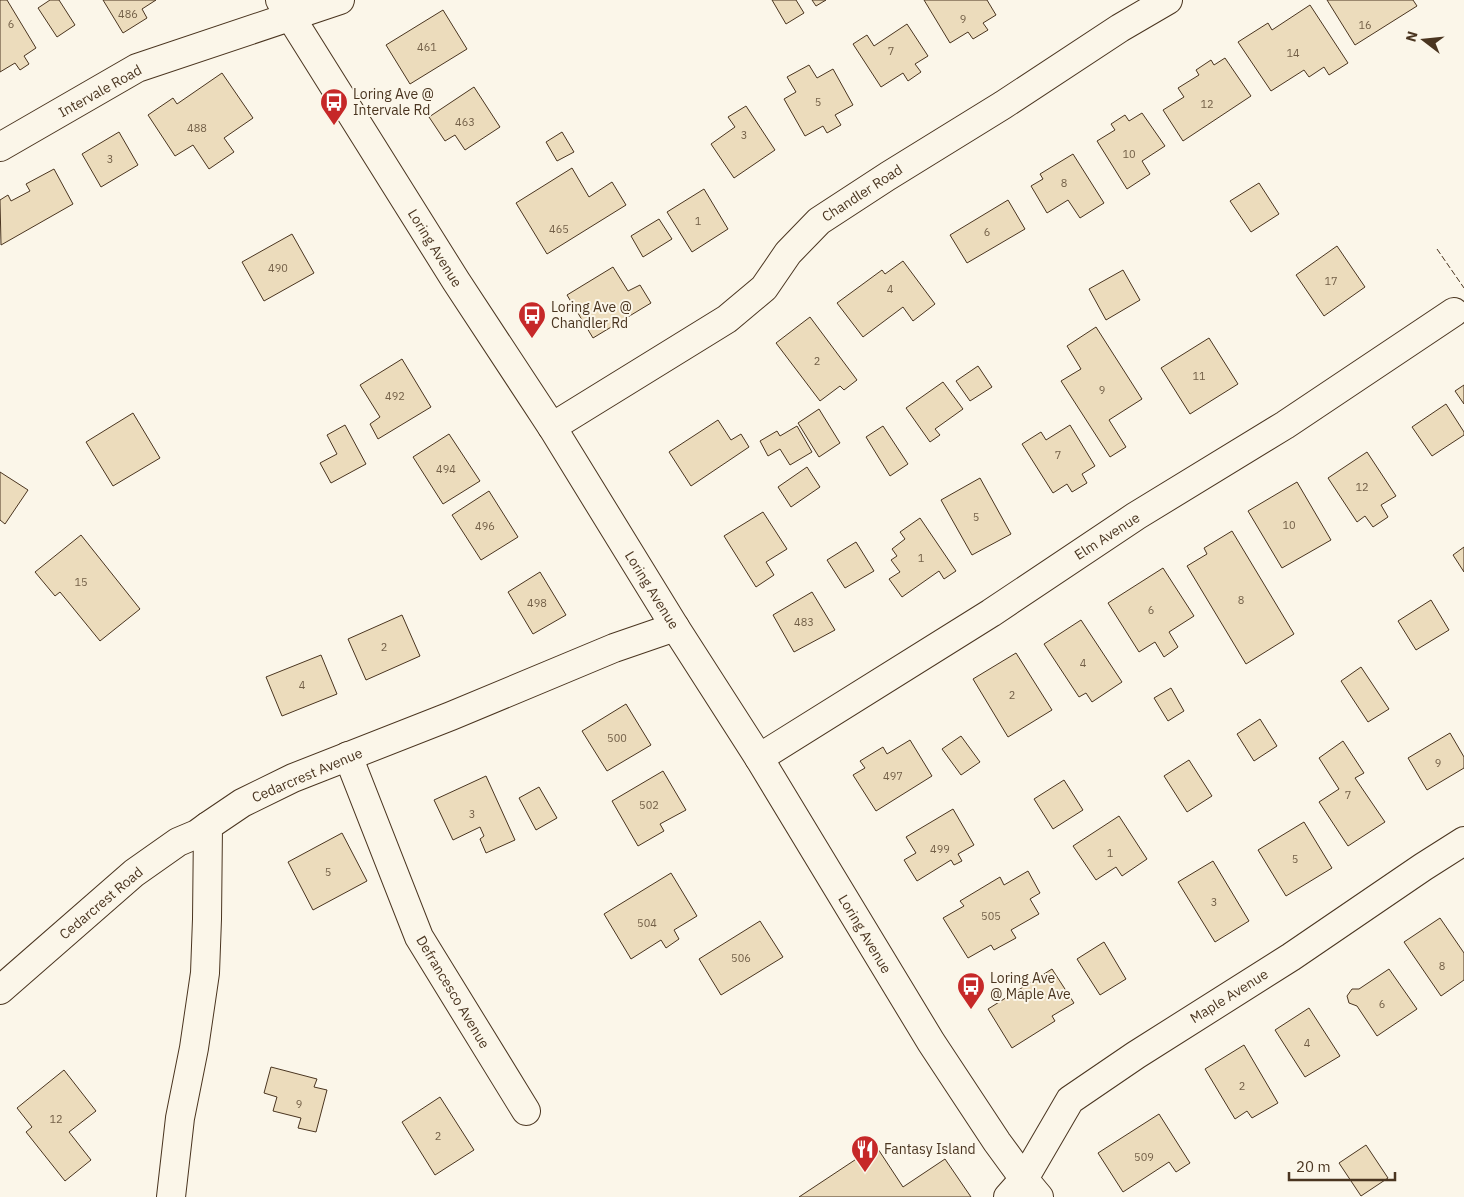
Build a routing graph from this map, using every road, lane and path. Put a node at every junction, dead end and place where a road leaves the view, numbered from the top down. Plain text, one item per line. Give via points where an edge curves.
1 (340, 0) edge
2 (1168, 0) edge
3 (285, 8) edge
4 (0, 147) edge
5 (1454, 312) dead end
6 (552, 427) junction
7 (675, 627) junction
8 (348, 756) junction
9 (759, 758) junction
10 (208, 826) junction
11 (1464, 841) edge
12 (0, 990) edge
13 (526, 1111) dead end
14 (1024, 1191) edge
15 (171, 1197) edge

1 - 3 main road, Intervale Road
2 - 6 main road, Chandler Road via 819,221 788,253 764,288 727,319
3 - 4 main road, Intervale Road via 137,68
3 - 6 main road, Loring Avenue
5 - 9 main road, Elm Avenue via 1284,425
6 - 7 main road, Loring Avenue
7 - 8 main road, Cedarcrest Avenue via 614,648
7 - 9 main road, Loring Avenue
8 - 10 main road, Cedarcrest Avenue via 242,803
8 - 13 main road, Defrancesco Avenue via 419,937
9 - 14 main road, Loring Avenue via 931,1042 997,1142
10 - 12 main road, Cedarcrest Road via 178,842 134,873
10 - 15 main road via 205,973 180,1118
11 - 14 main road, Maple Avenue via 1070,1100

